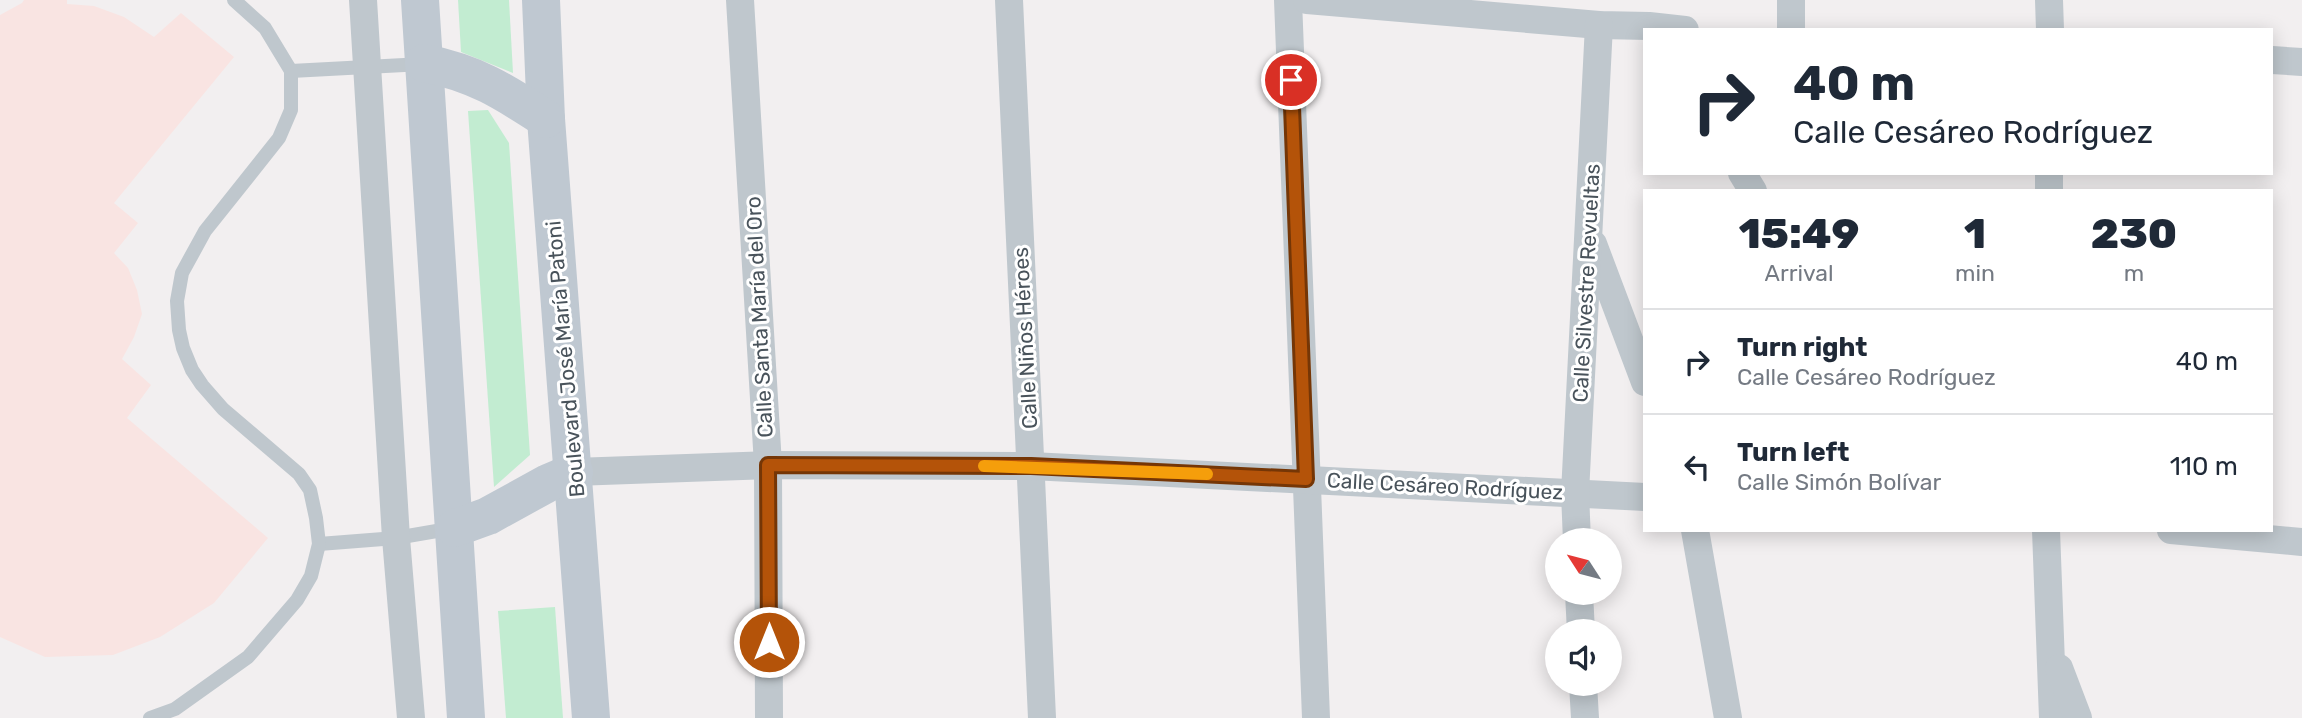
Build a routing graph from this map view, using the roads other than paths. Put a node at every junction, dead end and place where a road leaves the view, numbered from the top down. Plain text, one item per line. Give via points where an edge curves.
1 (234, 0) edge
2 (363, 0) edge
3 (420, 0) edge
4 (541, 0) edge
5 (740, 0) edge
6 (1009, 0) edge
7 (1288, 0) edge
8 (1307, 0) edge
9 (1791, 0) edge
10 (2049, 0) edge
11 (1648, 19) edge
12 (1600, 25) junction
13 (1678, 28) edge
14 (1791, 28) edge
15 (2050, 28) edge
16 (2273, 60) edge
17 (2302, 62) edge
18 (424, 64) junction
19 (367, 66) junction
20 (291, 71) junction
21 (546, 119) junction
22 (1589, 233) junction
23 (1643, 377) edge
24 (768, 465) junction
25 (1031, 466) junction
26 (574, 472) junction
27 (1306, 479) junction
28 (1575, 493) junction
29 (1643, 497) edge
30 (455, 528) junction
31 (1576, 528) edge
32 (1695, 532) edge
33 (2046, 532) edge
34 (2193, 532) edge
35 (396, 538) junction
36 (2302, 542) edge
37 (319, 544) junction
38 (2050, 643) junction
39 (1584, 696) edge
40 (150, 718) edge
41 (411, 718) edge
42 (466, 718) edge
43 (591, 718) edge
44 (769, 718) edge
45 (1042, 718) edge
46 (1316, 718) edge
47 (1585, 718) edge
48 (1728, 718) edge
49 (2053, 718) edge
50 (2078, 718) edge

1 - 20 lane via 265,28
2 - 19 street
3 - 18 main road
4 - 21 main road, Boulevard José María Patoni
5 - 24 street, Calle Santa María del Oro
6 - 25 street, Calle Niños Héroes
7 - 27 street
8 - 12 street
9 - 14 street
10 - 15 street
11 - 12 street
11 - 13 street
12 - 22 street, Calle Silvestre Revueltas
16 - 17 street
18 - 19 lane
18 - 21 main road via 479,78
18 - 30 main road
19 - 20 lane
19 - 35 street
20 - 37 lane via 291,110 279,138 205,231 182,273 177,301 179,330 192,370 223,409 299,474 310,490
21 - 26 main road, Boulevard José María Patoni
22 - 23 street
22 - 28 street, Calle Silvestre Revueltas
24 - 25 street, Calle Cesáreo Rodríguez
24 - 26 street, Calle Cesáreo Rodríguez
24 - 44 street, Calle Santa María del Oro
25 - 27 street, Calle Cesáreo Rodríguez
25 - 45 street, Calle Niños Héroes
26 - 30 main road
26 - 43 main road, Boulevard José María Patoni
27 - 28 street, Calle Cesáreo Rodríguez
27 - 46 street
28 - 29 street, Calle Cesáreo Rodríguez
28 - 31 street, Calle Silvestre Revueltas
30 - 35 lane
30 - 42 main road
32 - 48 street
33 - 38 street
34 - 36 street
35 - 37 lane
35 - 41 street
37 - 40 lane via 311,576 297,600 248,657 176,709
38 - 49 street
38 - 50 street
39 - 47 street

